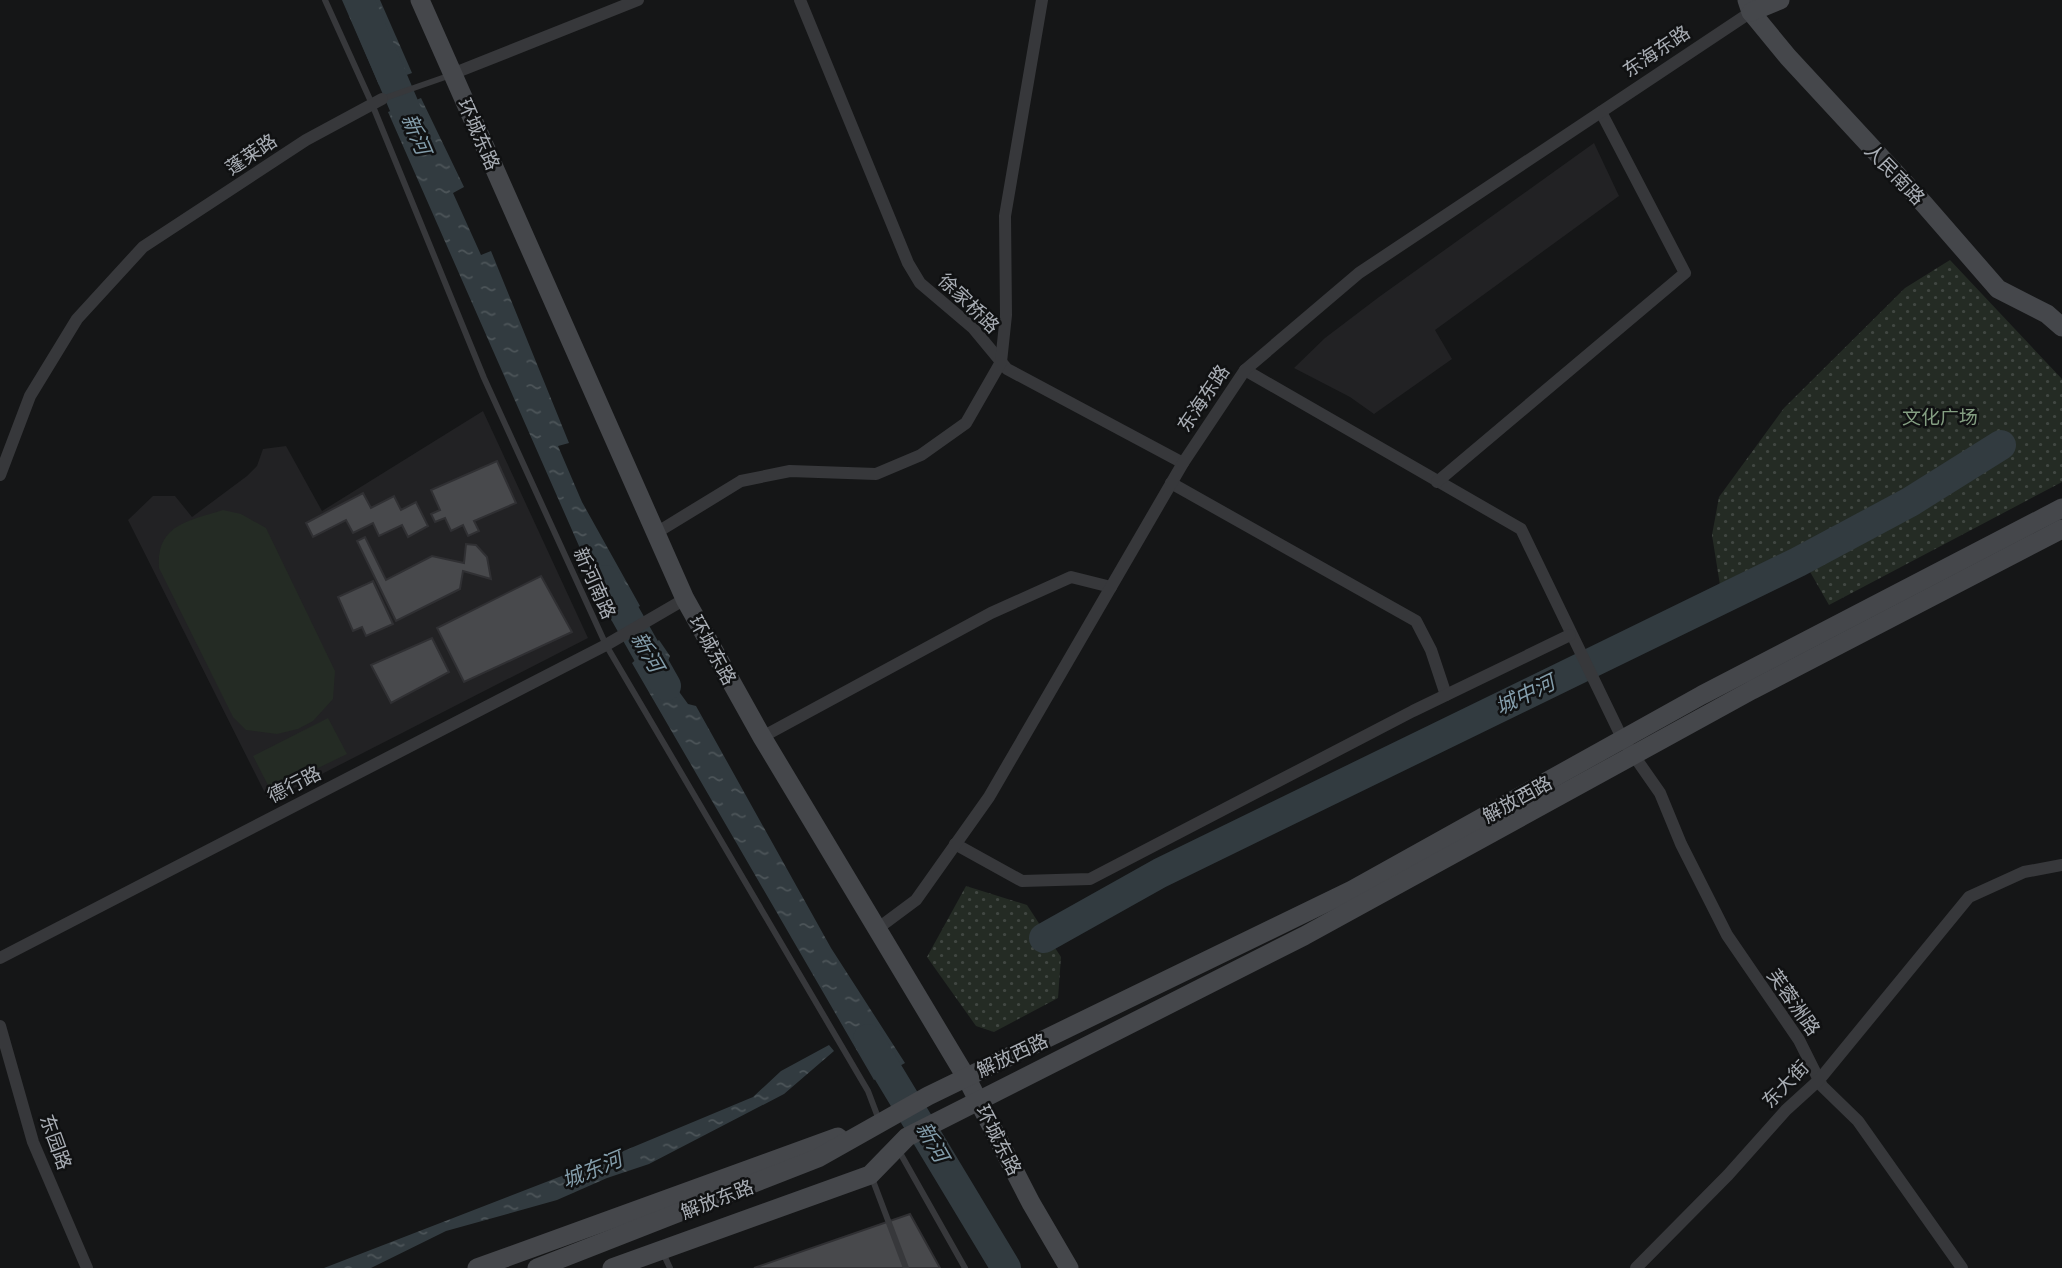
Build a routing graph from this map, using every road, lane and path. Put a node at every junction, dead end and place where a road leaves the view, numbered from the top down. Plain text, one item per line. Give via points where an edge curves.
1 (325, 0) edge
2 (420, 0) edge
3 (639, 0) edge
4 (800, 0) edge
5 (1042, 0) edge
6 (1780, 0) edge
7 (1749, 6) edge
8 (452, 74) junction
9 (377, 102) junction
10 (1601, 111) junction
11 (2062, 327) edge
12 (1000, 362) junction
13 (1245, 370) junction
14 (1183, 463) junction
15 (0, 475) edge
16 (1437, 482) junction
17 (1171, 483) junction
18 (2062, 508) edge
19 (2062, 529) edge
20 (656, 533) junction
21 (1111, 587) junction
22 (685, 600) junction
23 (1570, 635) junction
24 (606, 645) junction
25 (1446, 695) junction
26 (762, 737) junction
27 (1629, 747) junction
28 (955, 844) junction
29 (2062, 865) edge
30 (877, 929) junction
31 (0, 958) edge
32 (0, 1026) edge
33 (966, 1077) junction
34 (1819, 1080) junction
35 (978, 1099) junction
36 (885, 1118) junction
37 (902, 1142) junction
38 (870, 1175) junction
39 (612, 1240) junction
40 (666, 1260) edge
41 (618, 1267) edge
42 (87, 1268) edge
43 (477, 1268) edge
44 (537, 1268) edge
45 (906, 1268) edge
46 (965, 1268) edge
47 (1069, 1268) edge
48 (1636, 1268) edge
49 (1962, 1268) edge

1 - 9 lane, 新河南路
2 - 8 street, 环城东路
3 - 8 street, 蓬莱路
4 - 12 street, 徐家桥路 via 908,263 920,282 973,328
5 - 12 street via 1005,216 1006,315
6 - 7 street
7 - 10 street, 东海东路
7 - 11 street, 人民南路 via 1833,108 1998,289 2047,314
8 - 9 lane, 蓬莱路
8 - 20 street, 环城东路
9 - 15 street, 蓬莱路 via 306,139 143,247 77,319 30,396
9 - 24 lane, 新河南路 via 484,378
10 - 13 street, 东海东路 via 1359,273
10 - 16 street via 1685,273
12 - 14 street, 徐家桥路
12 - 20 street via 966,423 921,455 876,474 789,471 741,481
13 - 14 street, 东海东路
13 - 16 street, 芙蓉洲路
14 - 17 street, 东海东路
16 - 23 street, 芙蓉洲路 via 1521,529
17 - 21 street, 东海东路
17 - 25 street via 1416,621
18 - 27 street, 解放西路 via 1702,695
19 - 27 street
20 - 22 street, 环城东路
21 - 26 street via 1071,577 991,614
21 - 28 street, 东海东路 via 989,797
22 - 24 street, 德行路
22 - 26 street, 环城东路
23 - 25 street
23 - 27 street, 芙蓉洲路
24 - 31 street, 德行路
24 - 36 lane, 新河南路
25 - 28 street via 1090,878 1022,881
26 - 30 street, 环城东路
27 - 33 street, 解放西路 via 1202,966
27 - 34 street, 芙蓉洲路 via 1660,793 1727,935 1799,1040
27 - 35 street via 1304,936
28 - 30 street, 东海东路 via 916,900
29 - 34 street, 东大街 via 2024,872 1969,897
30 - 33 street, 环城东路
32 - 42 street, 东园路 via 33,1142
33 - 35 street, 环城东路
33 - 36 street, 解放西路
34 - 48 street, 东大街
34 - 49 street, 芙蓉洲路 via 1858,1121
35 - 37 street
35 - 47 street, 环城东路
36 - 39 street, 解放东路 via 818,1158
36 - 43 street
37 - 38 street
37 - 46 lane
38 - 40 street
38 - 45 lane
39 - 41 street
39 - 44 street, 解放东路
40 - 41 street

